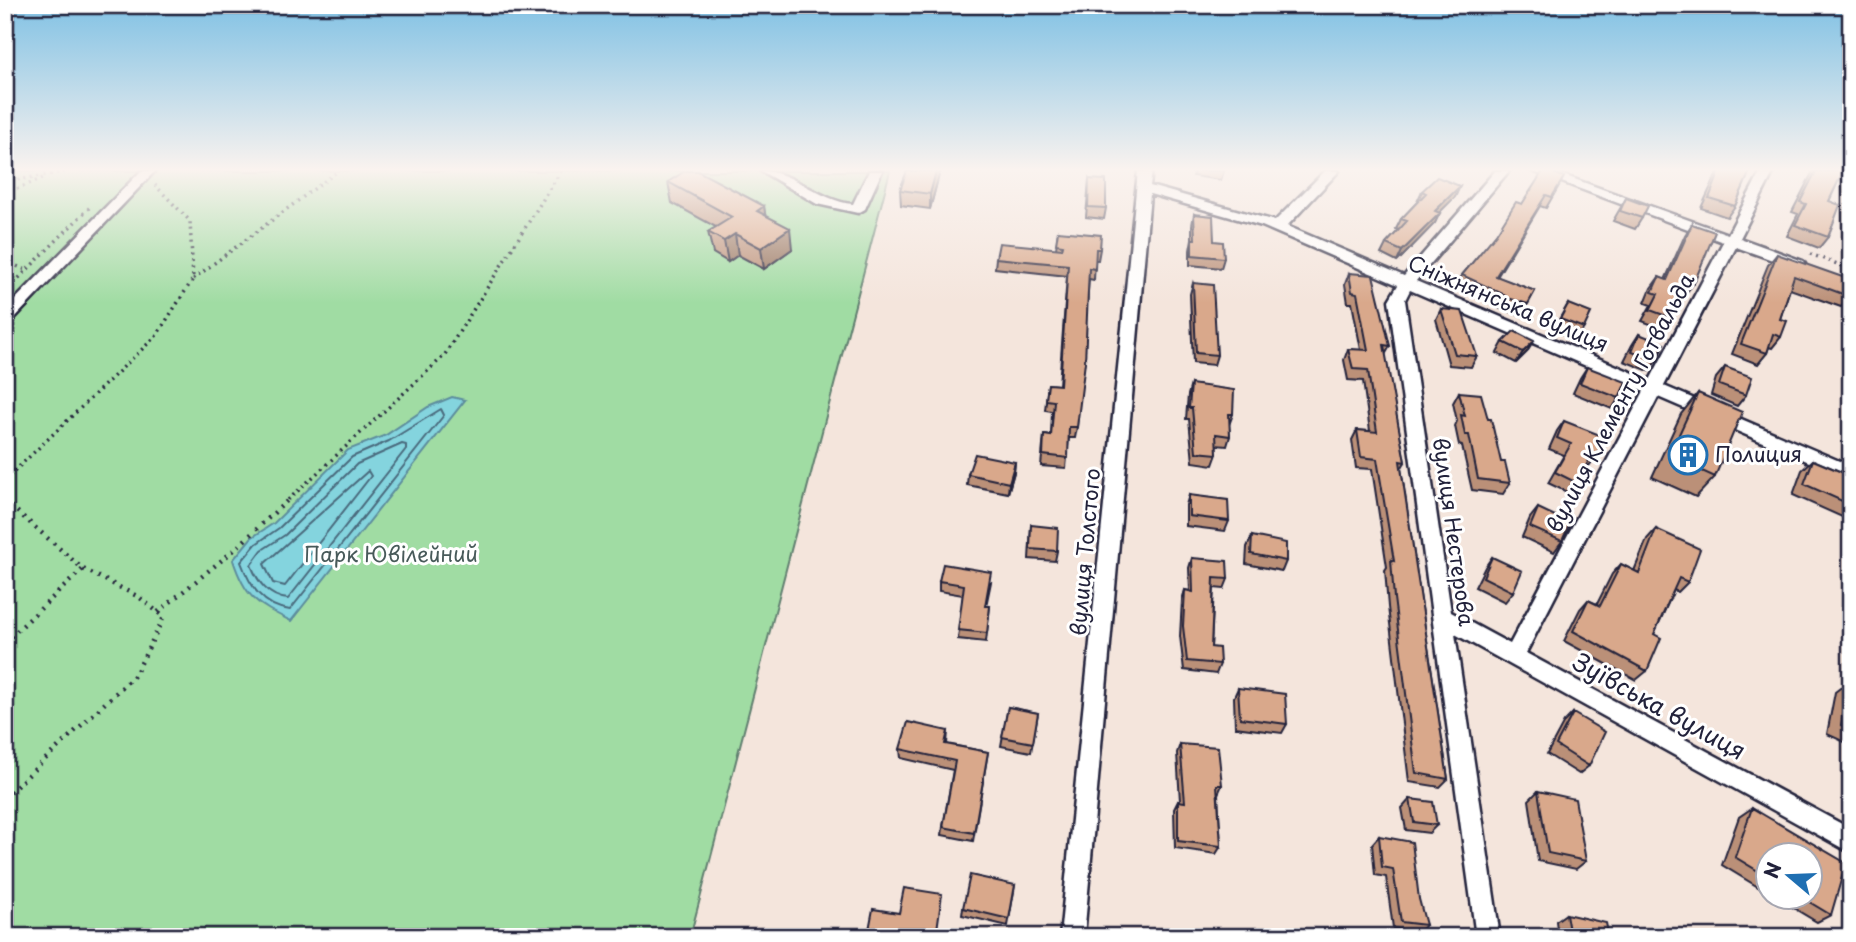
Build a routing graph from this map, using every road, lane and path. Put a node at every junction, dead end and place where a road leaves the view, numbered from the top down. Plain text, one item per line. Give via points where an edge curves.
1 (83, 215) edge
2 (113, 215) edge
3 (185, 215) edge
4 (280, 215) edge
5 (534, 215) edge
6 (1141, 215) edge
7 (1242, 215) edge
8 (1291, 215) edge
9 (1465, 215) edge
10 (1661, 215) edge
11 (1745, 215) edge
12 (1278, 228) junction
13 (1732, 240) junction
14 (5, 261) edge
15 (1815, 270) edge
16 (26, 271) junction
17 (193, 279) junction
18 (1406, 283) junction
19 (5, 292) edge
20 (5, 319) edge
21 (1654, 388) junction
22 (1851, 473) edge
23 (5, 480) edge
24 (5, 501) edge
25 (83, 569) junction
26 (158, 612) junction
27 (1442, 617) junction
28 (5, 642) edge
29 (1514, 656) junction
30 (5, 797) edge
31 (1851, 842) edge
32 (1072, 937) edge
33 (1488, 937) edge

1 - 16 path
2 - 20 street
3 - 17 path via 190,221
4 - 17 path
5 - 26 path via 444,356 233,551
6 - 32 street, вулиця Толстого
7 - 12 street, Сніжнянська вулиця
8 - 12 street
9 - 18 street, вулиця Нестерова
10 - 13 street
11 - 13 street, вулиця Клементу Готвальда
12 - 18 street, Сніжнянська вулиця
13 - 15 street
13 - 21 street, вулиця Клементу Готвальда
14 - 16 path
16 - 19 path
17 - 23 path via 157,335
18 - 21 street, Сніжнянська вулиця
18 - 27 street, вулиця Нестерова via 1397,300
21 - 22 street, Сніжнянська вулиця
21 - 29 street, вулиця Клементу Готвальда
24 - 25 path
25 - 26 path via 139,597
25 - 28 path
26 - 30 path via 164,617 135,675
27 - 29 street, Зуївська вулиця
27 - 33 street, вулиця Нестерова
29 - 31 street, Зуївська вулиця

